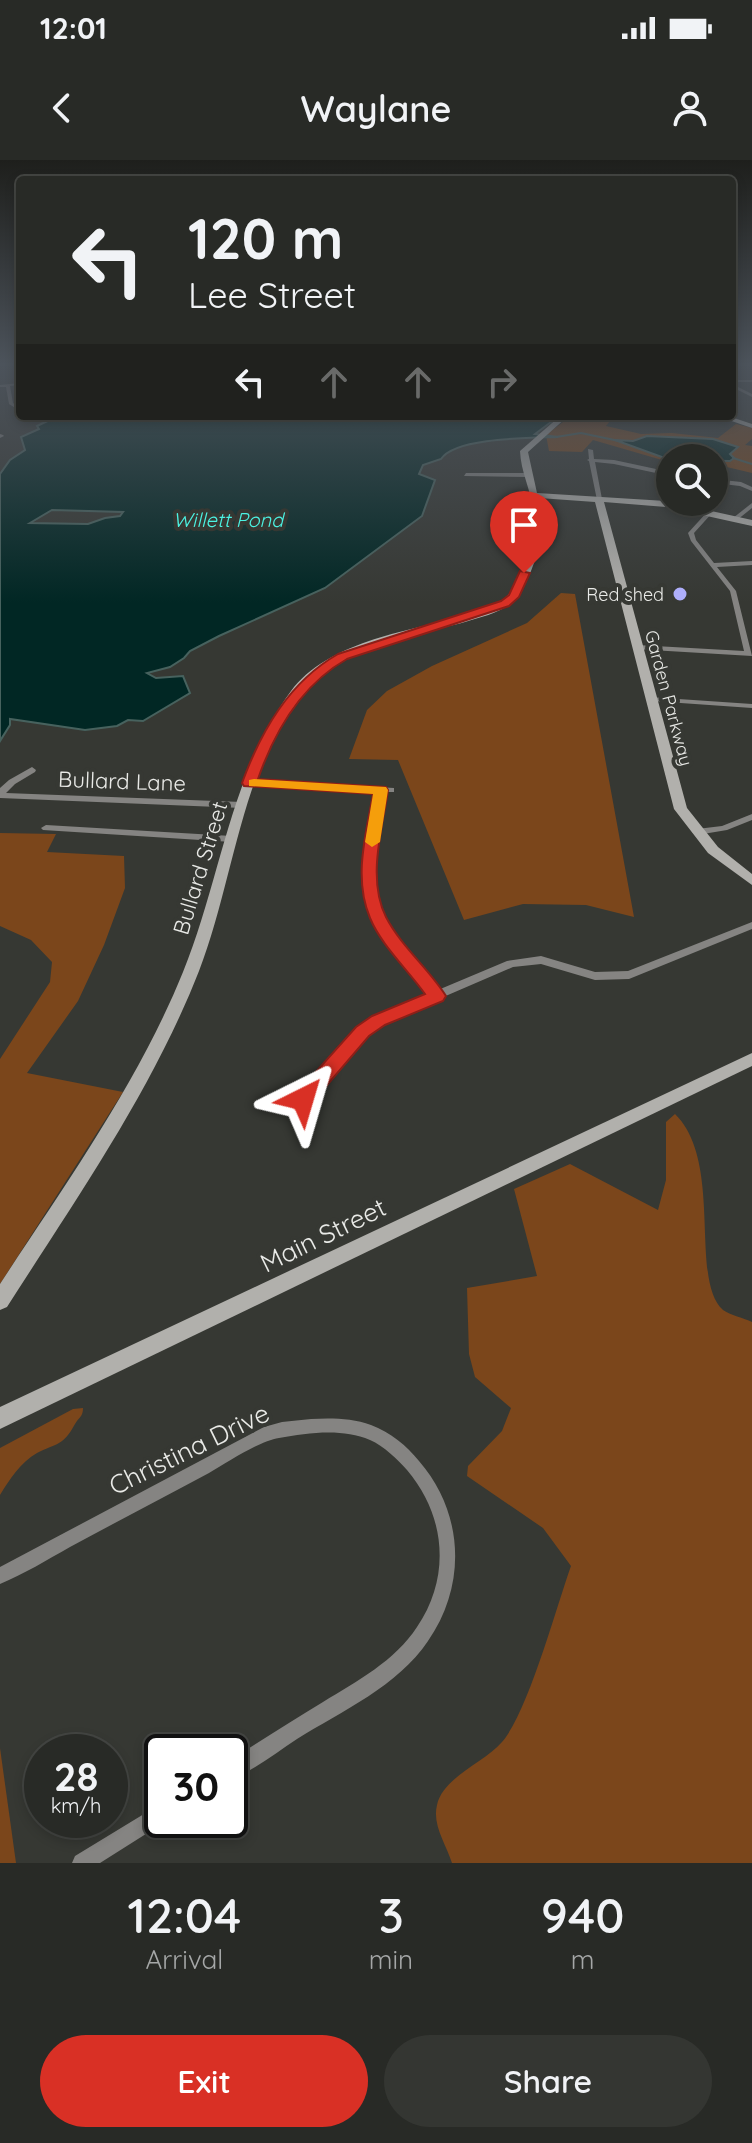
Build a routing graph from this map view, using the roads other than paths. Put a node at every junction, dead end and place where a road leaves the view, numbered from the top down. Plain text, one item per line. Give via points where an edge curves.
1 (531, 443) edge
2 (590, 450) dead end
3 (590, 460) junction
4 (656, 471) edge
5 (466, 475) dead end
6 (529, 475) junction
7 (728, 482) edge
8 (752, 489) edge
9 (534, 495) junction
10 (599, 499) junction
11 (656, 503) edge
12 (752, 505) edge
13 (706, 516) edge
14 (724, 516) edge
15 (735, 519) junction
16 (752, 523) edge
17 (752, 563) edge
18 (712, 565) junction
19 (637, 647) junction
20 (750, 654) edge
21 (652, 699) junction
22 (752, 706) edge
23 (32, 770) dead end
24 (249, 783) junction
25 (0, 794) edge
26 (242, 805) junction
27 (752, 817) edge
28 (46, 828) dead end
29 (697, 832) junction
30 (232, 839) junction
31 (752, 881) edge
32 (752, 925) edge
33 (437, 996) junction
34 (752, 1059) edge
35 (303, 1099) dead end
36 (0, 1301) edge
37 (0, 1418) edge
38 (0, 1576) edge
39 (248, 1760) edge
40 (144, 1824) edge
41 (82, 1863) edge

1 - 6 main road, Bullard Street via 524,451
2 - 3 street, Garden Parkway
3 - 4 street
3 - 10 street, Garden Parkway
5 - 6 street
6 - 9 main road, Bullard Street
7 - 8 street
9 - 10 main road
9 - 24 main road, Bullard Street via 539,516 536,540 514,597 319,670 282,714
10 - 11 main road
10 - 19 main road, Garden Parkway
12 - 15 street
13 - 18 street via 691,533
14 - 15 main road
15 - 16 main road
17 - 18 street
18 - 20 street via 733,591
19 - 20 street
19 - 21 main road, Garden Parkway
21 - 22 street
21 - 29 main road, Garden Parkway via 677,798
23 - 25 street
24 - 26 main road, Bullard Street
24 - 33 street via 386,790 370,859 370,896 379,920
25 - 26 street, Bullard Lane
26 - 30 main road, Bullard Street
27 - 29 street
28 - 30 street
29 - 31 main road, Garden Parkway
30 - 36 main road, Bullard Street via 190,974 138,1081
32 - 33 street via 629,975 595,976 553,962 528,961
33 - 35 street via 363,1032
34 - 37 main road, Main Street
38 - 39 street, Christina Drive via 269,1432 314,1424 381,1437 429,1484 448,1530 447,1571 433,1617 385,1674
40 - 41 street

